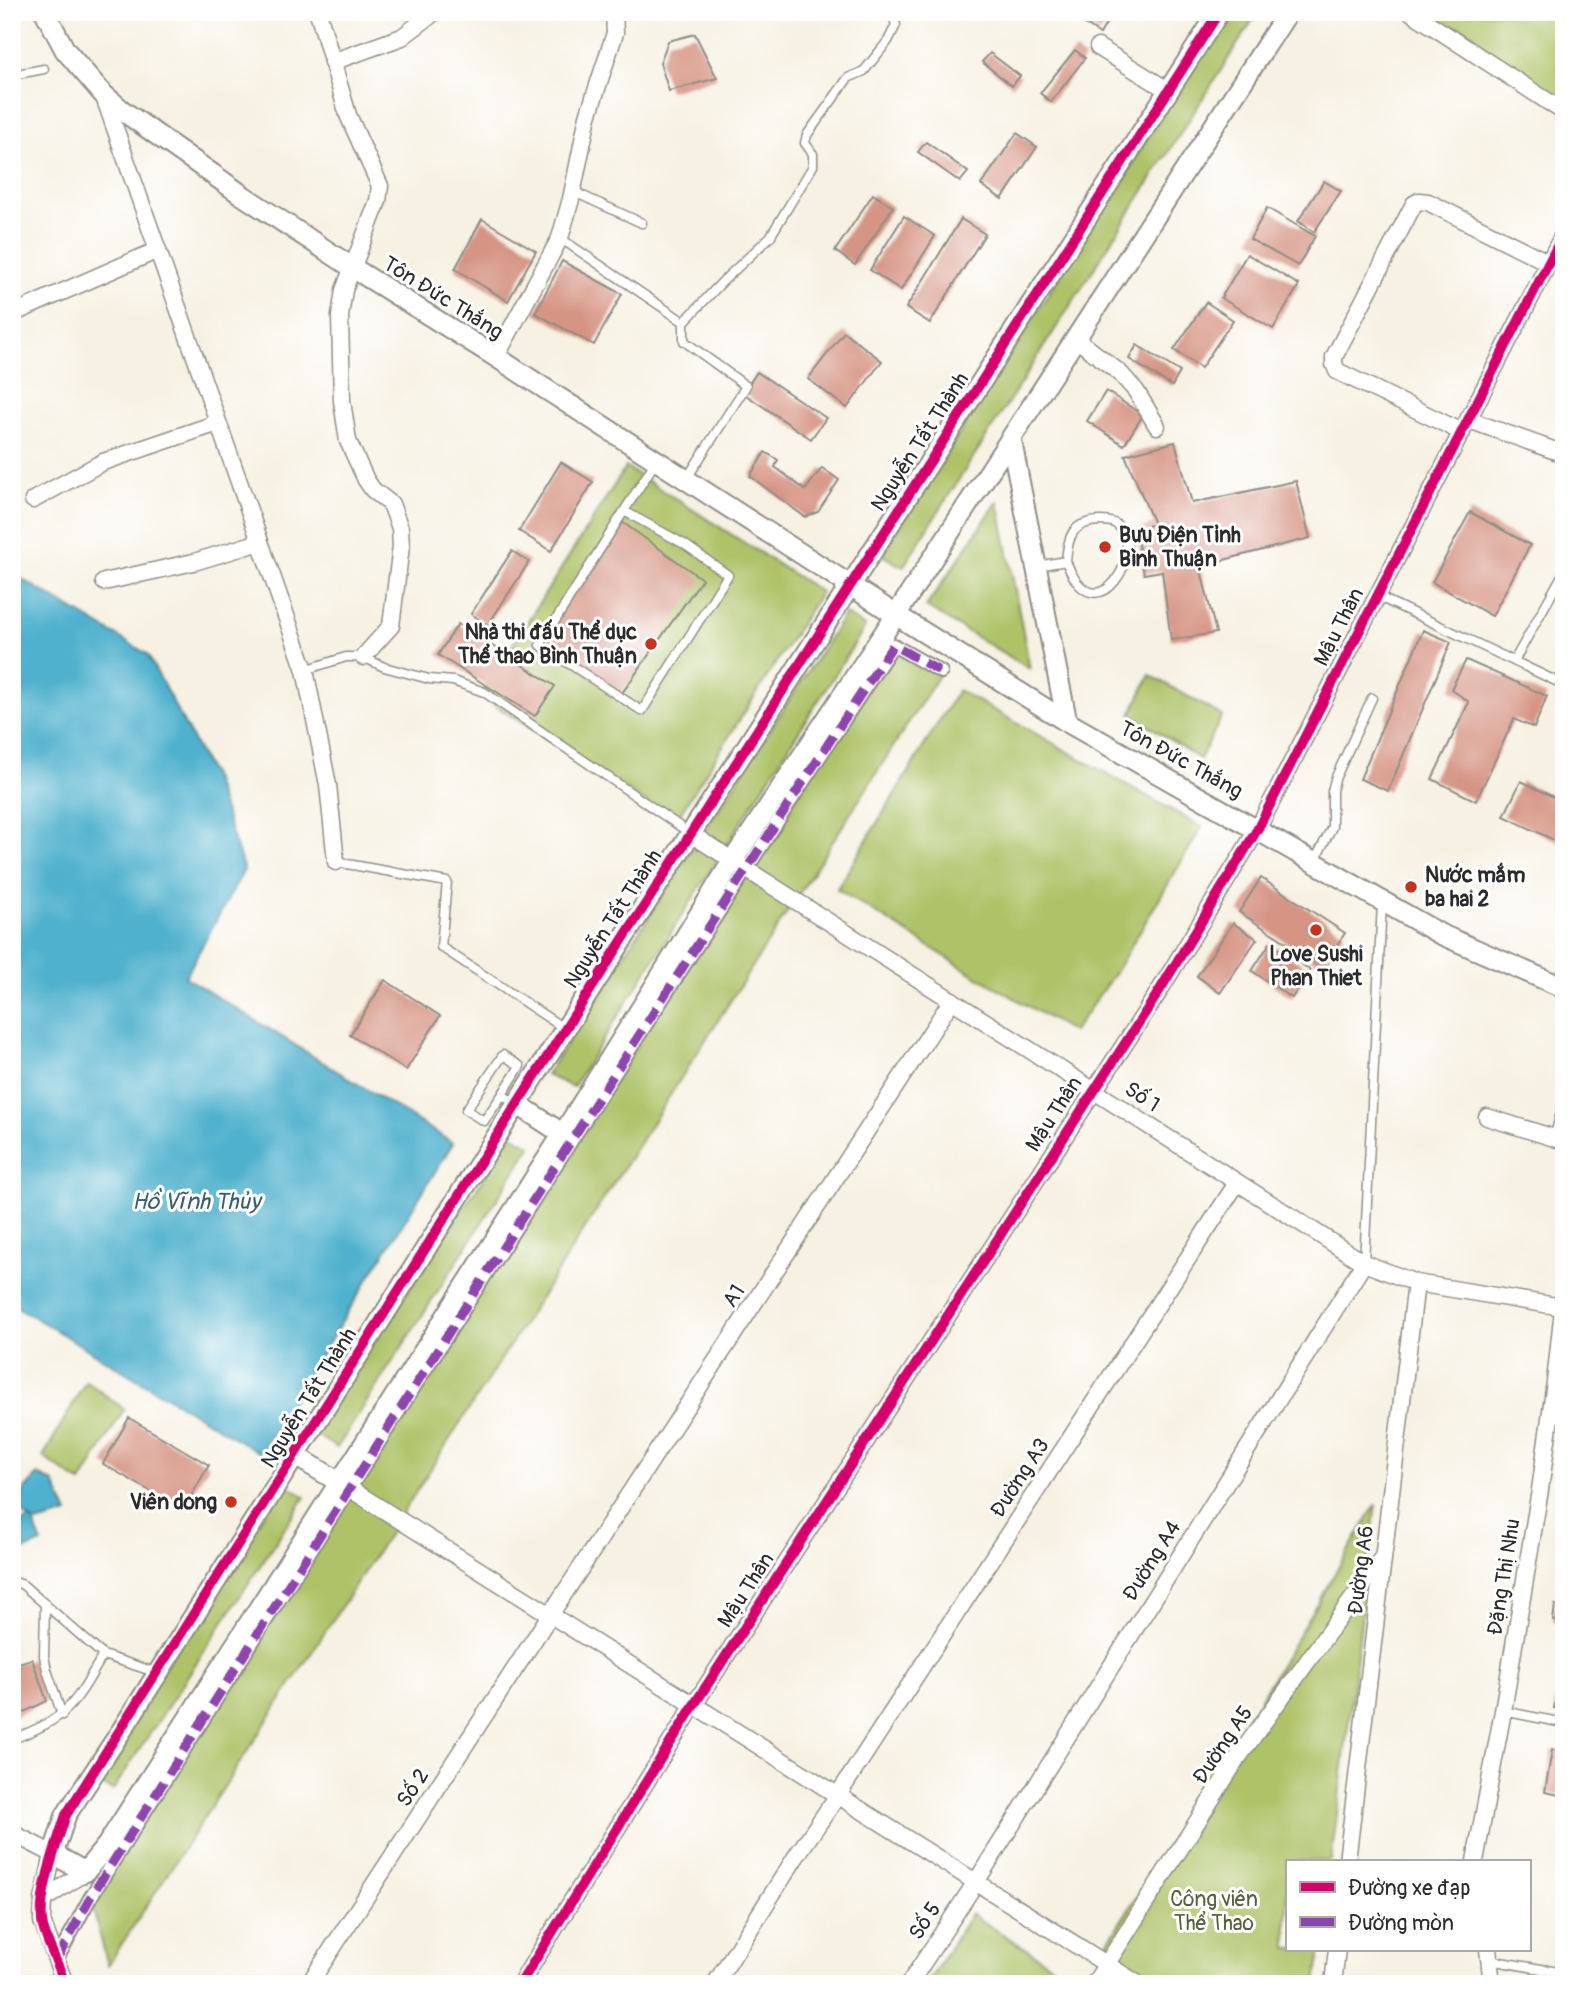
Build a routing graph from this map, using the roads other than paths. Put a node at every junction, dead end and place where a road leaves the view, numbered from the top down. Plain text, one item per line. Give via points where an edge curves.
1 (46, 12) edge
2 (318, 12) edge
3 (435, 12) edge
4 (614, 12) edge
5 (892, 12) edge
6 (1219, 12) edge
7 (1288, 12) edge
8 (1411, 12) edge
9 (1098, 47) dead end
10 (332, 62) junction
11 (44, 69) dead end
12 (12, 75) edge
13 (1169, 91) junction
14 (103, 94) junction
15 (1564, 113) edge
16 (572, 191) junction
17 (642, 223) dead end
18 (1564, 233) edge
19 (560, 238) junction
20 (158, 250) junction
21 (1549, 262) junction
22 (353, 268) junction
23 (12, 314) edge
24 (684, 322) junction
25 (1075, 338) junction
26 (496, 357) junction
27 (218, 423) junction
28 (1157, 426) dead end
29 (1466, 426) junction
30 (1011, 439) junction
31 (1564, 454) edge
32 (656, 460) junction
33 (686, 479) junction
34 (33, 499) dead end
35 (624, 511) junction
36 (260, 541) junction
37 (1066, 561) junction
38 (1036, 566) junction
39 (1564, 572) edge
40 (104, 582) dead end
41 (850, 585) junction
42 (1377, 596) junction
43 (896, 615) junction
44 (363, 657) junction
45 (1514, 661) junction
46 (305, 670) junction
47 (942, 672) dead end
48 (1564, 685) edge
49 (1372, 698) dead end
50 (1066, 722) junction
51 (1257, 830) junction
52 (691, 834) junction
53 (336, 862) joint
54 (1314, 862) junction
55 (739, 864) junction
56 (1382, 903) junction
57 (1561, 980) edge
58 (951, 1000) junction
59 (565, 1029) junction
60 (1092, 1091) junction
61 (509, 1100) junction
62 (1564, 1102) edge
63 (1487, 1117) dead end
64 (563, 1134) junction
65 (1559, 1139) edge
66 (1237, 1183) junction
67 (1364, 1263) junction
68 (1416, 1283) junction
69 (1563, 1303) edge
70 (296, 1456) junction
71 (344, 1486) junction
72 (1384, 1556) junction
73 (12, 1581) edge
74 (46, 1604) junction
75 (551, 1615) junction
76 (103, 1655) junction
77 (158, 1673) junction
78 (694, 1705) junction
79 (1503, 1711) junction
80 (62, 1715) junction
81 (1564, 1723) edge
82 (12, 1739) edge
83 (838, 1795) junction
84 (12, 1833) edge
85 (53, 1854) junction
86 (1347, 1860) edge
87 (1475, 1860) edge
88 (85, 1872) junction
89 (975, 1882) junction
90 (43, 1899) junction
91 (1337, 1951) edge
92 (1488, 1954) edge
93 (57, 1959) junction
94 (1107, 1964) junction
95 (1564, 1973) edge
96 (65, 1984) edge
97 (310, 1984) edge
98 (520, 1984) edge
99 (715, 1984) edge
100 (909, 1984) edge
101 (1094, 1984) edge
102 (1138, 1984) edge
103 (1333, 1984) edge
104 (1492, 1984) edge

1 - 14 street, Tôn Đức Thắng via 65,50
2 - 10 street
3 - 10 street via 402,37
4 - 16 street via 615,33 588,116
5 - 24 lane via 896,25 888,41 864,71 848,78 807,135 813,166 770,237
6 - 13 street, Nguyễn Tất Thành
7 - 25 street
8 - 15 street
9 - 13 street
10 - 22 street via 348,115 380,186
11 - 12 lane
13 - 41 street, Nguyễn Tất Thành
14 - 20 street
14 - 22 street, Tôn Đức Thắng
16 - 17 lane
16 - 19 street
18 - 21 street, Mậu Thân
19 - 24 lane
19 - 26 street
20 - 23 street
20 - 27 street
21 - 29 street, Mậu Thân
21 - 29 street via 1419,201 1334,357 1338,371
22 - 26 street, Tôn Đức Thắng
22 - 44 street via 340,316 345,428 366,480 391,504 401,546 391,626
24 - 33 lane via 684,341 746,386
25 - 28 street via 1120,373
25 - 30 street
26 - 32 street, Tôn Đức Thắng
27 - 34 street via 103,462
27 - 36 street
29 - 31 street
29 - 42 street, Mậu Thân
30 - 38 street
30 - 43 street
32 - 33 street, Tôn Đức Thắng
32 - 35 lane
33 - 41 street, Tôn Đức Thắng
35 - 35 lane via 540,645 642,710 728,575
36 - 40 street via 194,562
36 - 46 street
37 - 37 lane via 1076,526 1110,521 1123,533 1125,559 1120,577 1109,589 1100,592 1081,585
37 - 38 lane
38 - 50 street
39 - 45 lane
41 - 43 street, Tôn Đức Thắng
41 - 52 street, Nguyễn Tất Thành
42 - 45 lane
42 - 51 street, Mậu Thân
43 - 50 street, Tôn Đức Thắng
43 - 55 street
44 - 46 lane via 346,657
44 - 52 lane via 384,667 484,692
45 - 48 lane
46 - 53 street
47 - 55 street via 893,645
49 - 54 lane via 1335,779 1332,827
50 - 51 street, Tôn Đức Thắng
51 - 54 street, Tôn Đức Thắng
51 - 60 street, Mậu Thân
52 - 55 street, Số 1
52 - 59 street, Nguyễn Tất Thành
53 - 59 lane via 447,882 441,947
54 - 56 street, Tôn Đức Thắng
55 - 58 street, Số 1
55 - 64 street
55 - 71 street
56 - 57 street, Tôn Đức Thắng via 1440,934
56 - 67 lane
58 - 60 street, Số 1
58 - 75 street, A1
59 - 61 street, Nguyễn Tất Thành
60 - 66 street, Số 1
60 - 78 street, Mậu Thân
61 - 61 lane via 520,1066 503,1055 466,1110 484,1121
61 - 64 street
61 - 70 street, Nguyễn Tất Thành
62 - 65 lane
63 - 65 street
64 - 71 street
66 - 67 street, Số 1
66 - 83 street, Đường A3
67 - 68 street, Số 1
67 - 89 street, Đường A4
68 - 69 street, Số 1
68 - 72 street, Đường A6
69 - 79 street, Đặng Thị Nhu via 1552,1409
70 - 71 street
70 - 77 street, Nguyễn Tất Thành
71 - 75 street
71 - 88 street
71 - 93 street
72 - 86 street, Đường A6
72 - 94 street, Đường A5 via 1237,1759
73 - 74 lane
74 - 76 lane
74 - 80 lane via 44,1656
75 - 78 street
75 - 97 street, Số 2
76 - 77 lane
76 - 80 lane via 77,1701
77 - 85 street, Nguyễn Tất Thành via 66,1815
78 - 83 street
78 - 98 street, Mậu Thân
79 - 81 lane
79 - 87 street, Đặng Thị Nhu
80 - 82 lane
83 - 89 street
83 - 99 street, Đường A3
84 - 85 street
85 - 88 street
85 - 90 street
88 - 90 street
89 - 94 street
89 - 100 street, Số 5
90 - 93 street via 44,1929
91 - 103 street
92 - 95 lane
92 - 104 street
93 - 96 street
94 - 101 street, Đường A5
94 - 102 street

